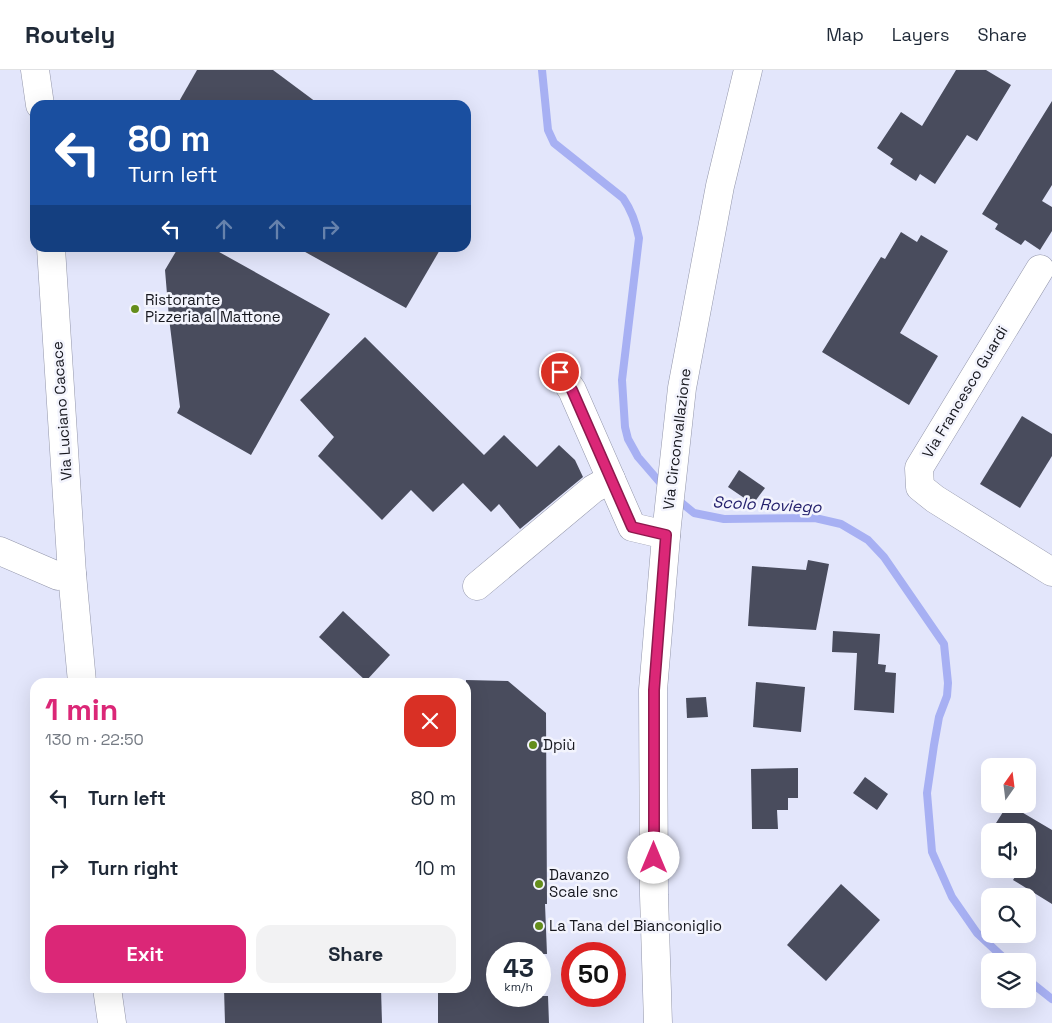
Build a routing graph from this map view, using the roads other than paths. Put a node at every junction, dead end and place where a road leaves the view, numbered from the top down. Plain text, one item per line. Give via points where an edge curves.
1 (35, 70) edge
2 (748, 70) edge
3 (39, 100) edge
4 (51, 252) edge
5 (1040, 268) dead end
6 (560, 372) dead end
7 (611, 479) junction
8 (666, 530) junction
9 (0, 551) edge
10 (1052, 572) edge
11 (72, 574) junction
12 (477, 586) dead end
13 (82, 678) edge
14 (658, 1023) edge

1 - 3 street
2 - 8 street, Via Circonvallazione via 720,186 682,388
4 - 11 street, Via Luciano Cacace
5 - 10 street, Via Francesco Guardi via 919,468 920,487 935,499
6 - 7 street via 572,390
7 - 8 street via 632,527
7 - 12 street via 593,489
8 - 14 street, Via Circonvallazione via 654,690
9 - 11 street via 58,576
11 - 13 street, Via Luciano Cacace

